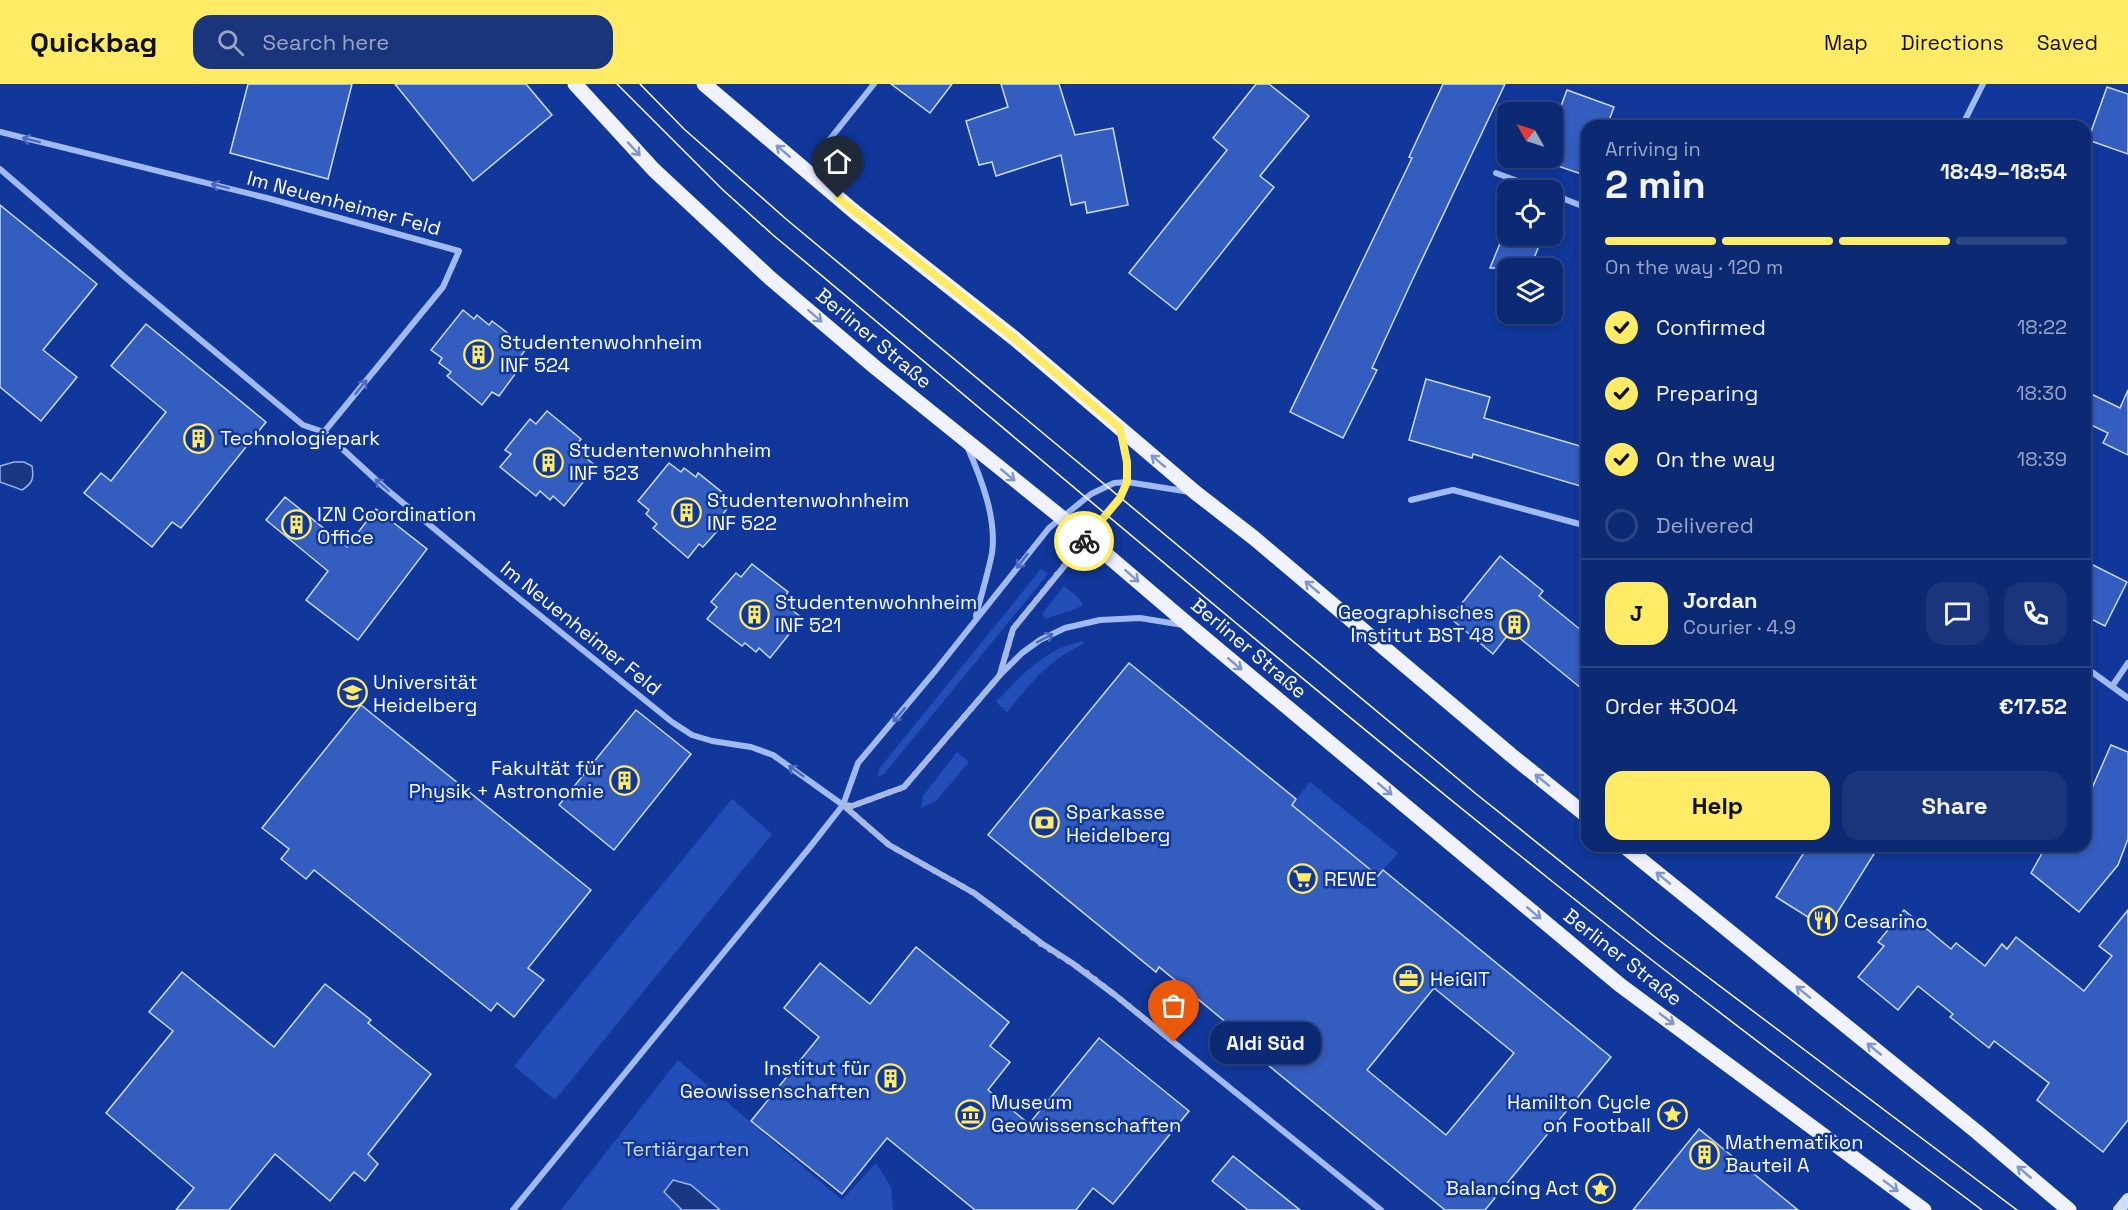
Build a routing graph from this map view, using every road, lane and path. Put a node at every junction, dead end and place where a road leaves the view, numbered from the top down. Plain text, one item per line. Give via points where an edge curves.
1 (575, 84) edge
2 (704, 84) edge
3 (874, 84) edge
4 (1983, 84) edge
5 (1965, 120) edge
6 (0, 132) edge
7 (818, 154) dead end
8 (0, 169) edge
9 (1496, 173) dead end
10 (1515, 180) edge
11 (1563, 198) edge
12 (1581, 206) edge
13 (1120, 428) junction
14 (324, 432) junction
15 (963, 438) junction
16 (1127, 482) junction
17 (1196, 493) junction
18 (1411, 500) dead end
19 (1061, 518) junction
20 (1581, 524) edge
21 (1087, 538) junction
22 (975, 621) junction
23 (1190, 627) junction
24 (2128, 663) edge
25 (2091, 671) edge
26 (1000, 675) junction
27 (2113, 686) junction
28 (2128, 698) edge
29 (843, 805) junction
30 (1581, 811) edge
31 (1631, 852) edge
32 (2128, 1199) edge
33 (513, 1210) edge
34 (1381, 1210) edge
35 (1924, 1210) edge
36 (2069, 1210) edge
37 (2119, 1210) edge

1 -> 15 main road, Berliner Straße via 654,170 762,270
13 -> 2 main road
3 - 7 street
4 - 5 street
14 -> 6 street, Im Neuenheimer Feld via 442,287 459,251
8 - 14 street, Im Neuenheimer Feld via 303,425
9 - 10 street
11 - 12 street
13 - 16 street
17 -> 13 main road
29 -> 14 street, Im Neuenheimer Feld via 773,755 692,735 672,722 464,554
15 -> 19 main road, Berliner Straße
15 - 22 street via 979,473 992,523 992,552
16 - 17 street
16 - 19 street via 1114,483 1091,494
16 - 21 street via 1120,498
30 -> 17 main road
18 - 20 street via 1453,490
19 - 21 main road, Berliner Straße
19 -> 22 street via 1035,544
21 -> 23 main road, Berliner Straße
21 - 26 street via 1013,629
22 -> 29 street via 858,763
26 -> 23 street via 1040,640 1090,621 1140,618
23 -> 35 main road, Berliner Straße via 1620,985
24 - 27 street
25 - 27 street
26 - 29 street via 904,787 852,806
27 - 28 street
29 - 33 street
29 - 34 street, Im Neuenheimer Feld via 889,845 974,893 1107,988
36 -> 31 main road
32 - 37 street

